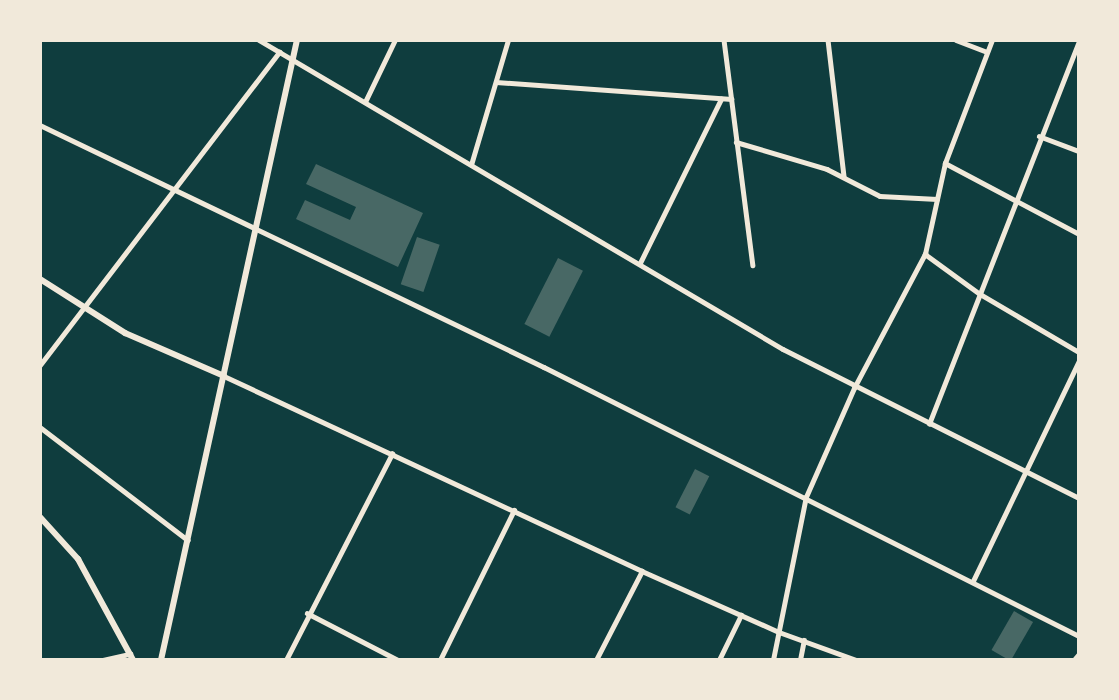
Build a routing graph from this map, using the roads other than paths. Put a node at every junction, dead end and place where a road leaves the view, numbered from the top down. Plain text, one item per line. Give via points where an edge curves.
1 (259, 40) edge
2 (297, 40) edge
3 (396, 40) edge
4 (508, 40) edge
5 (724, 40) edge
6 (828, 40) edge
7 (956, 40) edge
8 (992, 40) edge
9 (1079, 41) edge
10 (279, 52) junction
11 (987, 52) junction
12 (293, 62) junction
13 (496, 82) junction
14 (721, 99) junction
15 (731, 99) junction
16 (365, 102) junction
17 (40, 125) edge
18 (1039, 136) junction
19 (736, 142) junction
20 (1079, 151) edge
21 (944, 163) junction
22 (471, 165) junction
23 (844, 177) junction
24 (174, 189) junction
25 (937, 199) junction
26 (1015, 201) junction
27 (256, 228) junction
28 (1079, 234) edge
29 (925, 254) junction
30 (640, 263) junction
31 (752, 265) dead end
32 (40, 279) edge
33 (979, 294) junction
34 (82, 310) junction
35 (1079, 352) edge
36 (1079, 361) edge
37 (40, 365) edge
38 (224, 376) junction
39 (854, 387) junction
40 (929, 424) junction
41 (40, 427) edge
42 (392, 454) junction
43 (1025, 472) junction
44 (806, 497) junction
45 (1079, 498) edge
46 (514, 510) junction
47 (40, 517) edge
48 (189, 540) junction
49 (642, 571) junction
50 (973, 581) junction
51 (307, 613) junction
52 (741, 615) junction
53 (779, 632) junction
54 (1079, 636) edge
55 (804, 640) junction
56 (1079, 654) edge
57 (131, 657) edge
58 (103, 660) edge
59 (161, 660) edge
60 (286, 660) edge
61 (398, 660) edge
62 (440, 660) edge
63 (596, 660) edge
64 (719, 660) edge
65 (773, 660) edge
66 (800, 660) edge
67 (856, 660) edge
68 (1074, 660) edge

1 - 10 street
2 - 12 street
3 - 16 street
4 - 13 street
5 - 15 street
6 - 23 street
7 - 11 street
8 - 11 street
9 - 18 street
10 - 12 street
10 - 24 street
11 - 21 street
12 - 16 street
12 - 27 street
13 - 14 street
13 - 22 street
14 - 15 street
14 - 30 street
15 - 19 street
16 - 22 street
17 - 24 street
18 - 20 street
18 - 26 street
19 - 23 street
19 - 31 street
21 - 25 street
21 - 26 street
22 - 30 street
23 - 25 street via 880,195
24 - 27 street
24 - 34 street
25 - 29 street
26 - 28 street
26 - 33 street
27 - 38 street
27 - 44 street
29 - 33 street
29 - 39 street
30 - 39 street
32 - 34 street
33 - 35 street
33 - 40 street
34 - 37 street
34 - 38 street
36 - 43 street
38 - 42 street
38 - 48 street
39 - 40 street
39 - 44 street
40 - 43 street
41 - 48 street
42 - 46 street
42 - 51 street
43 - 45 street
43 - 50 street
44 - 50 street
44 - 53 street
46 - 49 street
46 - 62 street
47 - 57 street via 78,559
48 - 59 street
49 - 52 street
49 - 63 street
50 - 54 street
51 - 60 street
51 - 61 street
52 - 53 street
52 - 64 street
53 - 55 street
53 - 65 street
55 - 66 street
55 - 67 street
56 - 68 street
57 - 58 street

